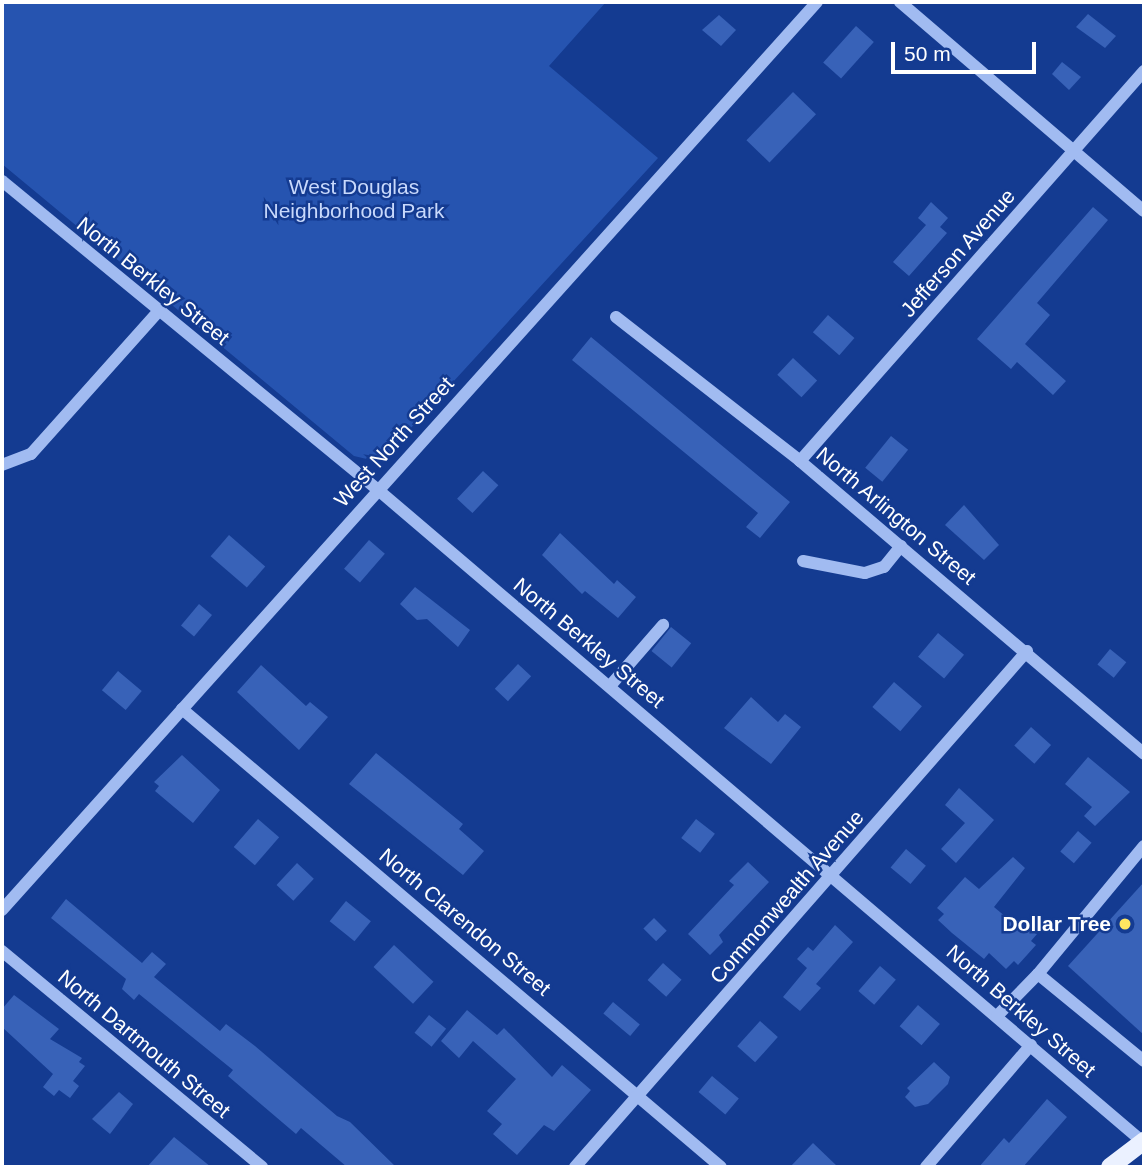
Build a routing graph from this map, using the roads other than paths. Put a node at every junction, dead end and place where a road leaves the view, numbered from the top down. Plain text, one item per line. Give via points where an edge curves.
1 (817, 2) edge
2 (900, 2) edge
3 (1144, 71) edge
4 (1075, 150) junction
5 (2, 181) edge
6 (1144, 211) edge
7 (159, 312) junction
8 (616, 317) dead end
9 (800, 461) junction
10 (2, 465) edge
11 (377, 489) junction
12 (901, 545) junction
13 (803, 561) dead end
14 (663, 625) dead end
15 (1027, 651) junction
16 (610, 686) junction
17 (182, 709) junction
18 (1144, 754) edge
19 (1143, 843) edge
20 (833, 874) junction
21 (2, 910) edge
22 (2, 951) edge
23 (1038, 974) junction
24 (997, 1016) junction
25 (1031, 1045) junction
26 (1144, 1061) edge
27 (640, 1095) junction
28 (1144, 1142) edge
29 (262, 1167) edge
30 (575, 1167) edge
31 (721, 1167) edge
32 (926, 1167) edge
33 (1110, 1167) edge

1 - 11 street, West North Street
2 - 4 street
3 - 4 street, Jefferson Avenue
4 - 6 street
4 - 9 street, Jefferson Avenue
5 - 7 street, North Berkley Street
7 - 10 street via 31,454
7 - 11 street, North Berkley Street
8 - 9 street, North Arlington Street
9 - 12 street, North Arlington Street
11 - 16 street, North Berkley Street
11 - 17 street, West North Street
12 - 13 street via 884,568 864,573
12 - 15 street, North Arlington Street
14 - 16 street
15 - 18 street, North Arlington Street
15 - 20 street, Commonwealth Avenue
16 - 20 street, North Berkley Street
17 - 21 street, West North Street
17 - 27 street, North Clarendon Street
19 - 23 street
20 - 24 street, North Berkley Street
20 - 27 street, Commonwealth Avenue
22 - 29 street, North Dartmouth Street
23 - 24 street
23 - 26 street
24 - 25 street, North Berkley Street
25 - 28 street, North Berkley Street
25 - 32 street
27 - 30 street, Commonwealth Avenue
27 - 31 street, North Clarendon Street
28 - 33 main road

